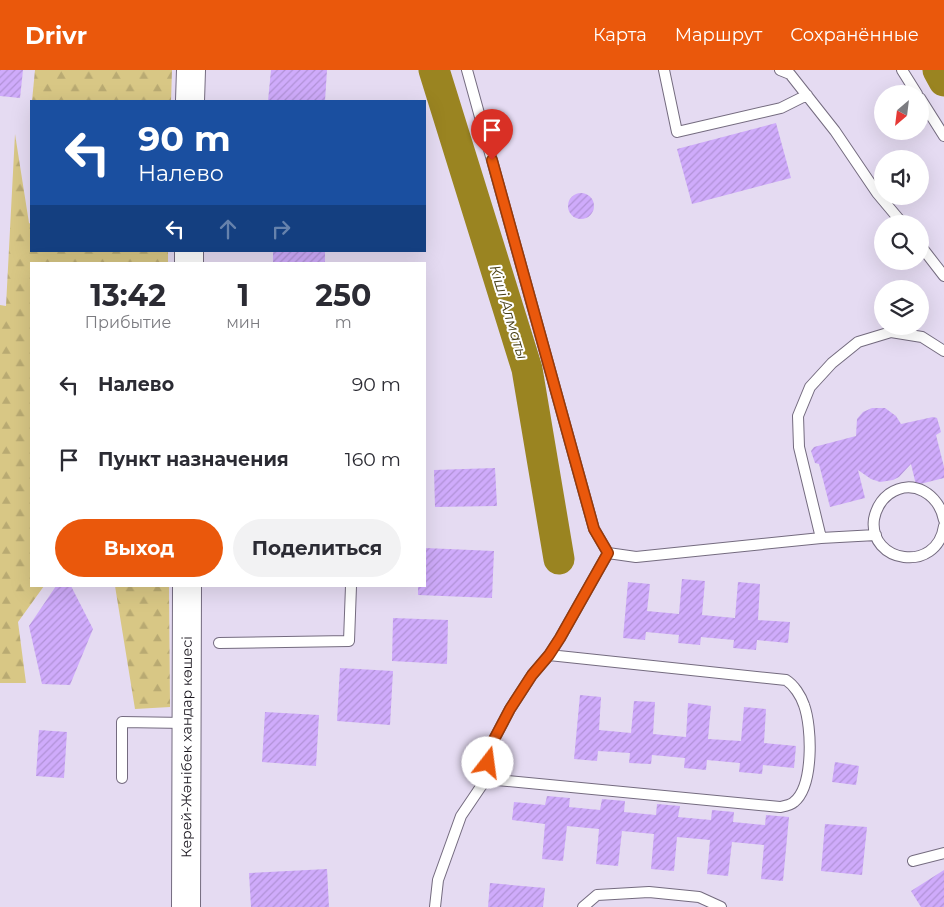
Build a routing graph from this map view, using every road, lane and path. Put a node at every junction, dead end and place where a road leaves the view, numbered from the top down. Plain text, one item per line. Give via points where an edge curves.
1 (191, 70) edge
2 (468, 70) edge
3 (664, 70) edge
4 (780, 70) edge
5 (902, 70) edge
6 (911, 85) edge
7 (807, 95) junction
8 (190, 100) edge
9 (929, 112) edge
10 (944, 136) edge
11 (895, 215) edge
12 (929, 257) edge
13 (944, 276) edge
14 (944, 351) edge
15 (944, 520) edge
16 (944, 526) edge
17 (876, 534) junction
18 (821, 538) junction
19 (608, 553) junction
20 (187, 587) edge
21 (351, 587) edge
22 (219, 643) dead end
23 (549, 655) junction
24 (186, 723) junction
25 (122, 778) dead end
26 (486, 779) junction
27 (944, 853) edge
28 (913, 861) dead end
29 (186, 907) edge
30 (435, 907) edge
31 (583, 907) edge
32 (721, 907) edge

1 - 8 main road
2 - 19 lane via 594,529
3 - 7 lane via 677,132 780,108
4 - 7 lane via 790,74
5 - 6 lane
7 - 11 lane
9 - 10 lane
12 - 13 lane
14 - 18 lane via 922,337 891,332 858,342 810,387 798,416 799,447
15 - 17 lane via 936,500 926,492 903,488 882,500 876,511
16 - 17 lane via 938,543 931,551 910,558 889,552
17 - 18 lane
18 - 19 lane via 636,557
19 - 23 lane
20 - 24 main road, Керей-Жәнібек хандар көшесі
21 - 22 lane via 349,641
23 - 26 lane via 510,709 490,747
23 - 26 lane via 786,680 793,684 804,704 809,728 806,780 801,795 793,804 780,807
24 - 25 lane via 122,722
24 - 29 main road, Керей-Жәнібек хандар көшесі
26 - 30 lane via 461,816 438,880
27 - 28 lane
31 - 32 lane via 598,895 649,892 699,897

